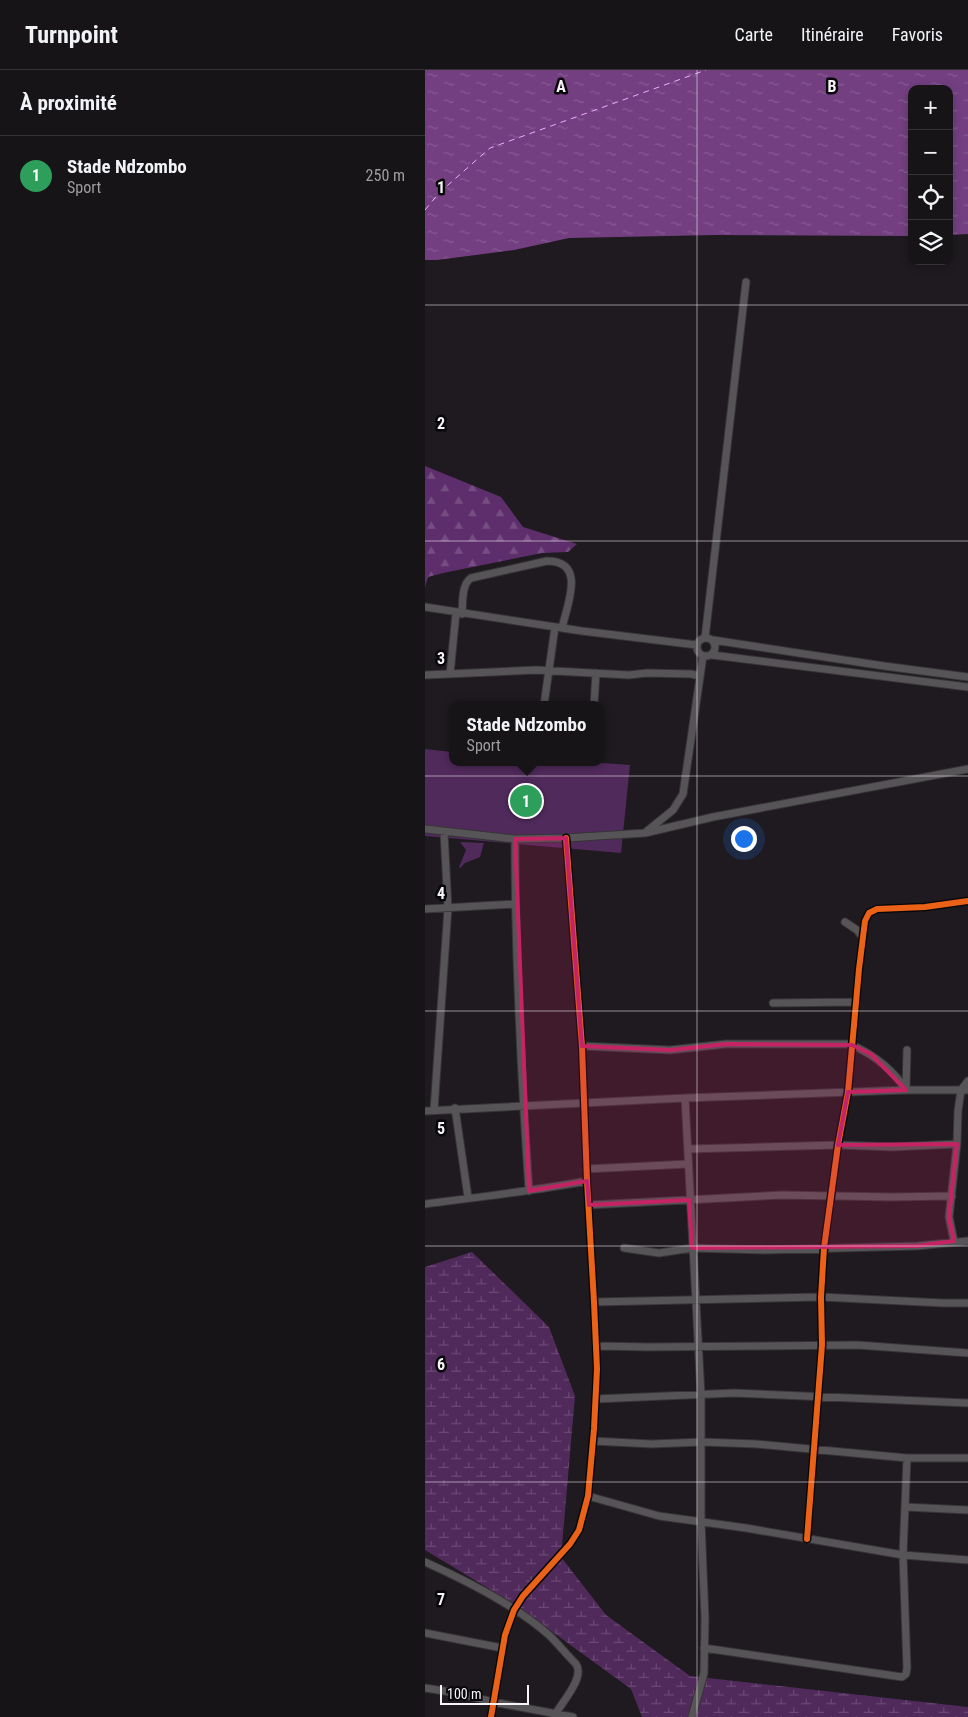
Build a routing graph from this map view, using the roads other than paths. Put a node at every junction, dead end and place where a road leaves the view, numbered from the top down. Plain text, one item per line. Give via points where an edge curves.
1 (746, 282) dead end
2 (425, 607) edge
3 (459, 614) junction
4 (559, 627) junction
5 (705, 638) junction
6 (713, 640) junction
7 (697, 644) junction
8 (712, 655) junction
9 (703, 656) junction
10 (549, 670) junction
11 (596, 672) junction
12 (450, 674) junction
13 (425, 675) edge
14 (700, 676) junction
15 (968, 677) edge
16 (968, 687) edge
17 (545, 701) edge
18 (594, 701) edge
19 (968, 769) edge
20 (425, 829) edge
21 (444, 832) junction
22 (645, 833) junction
23 (515, 838) junction
24 (566, 838) junction
25 (968, 902) edge
26 (515, 904) junction
27 (448, 908) junction
28 (425, 909) edge
29 (845, 922) dead end
30 (863, 938) junction
31 (856, 1002) junction
32 (773, 1003) dead end
33 (852, 1044) junction
34 (581, 1046) junction
35 (907, 1050) dead end
36 (968, 1081) edge
37 (906, 1090) junction
38 (965, 1090) edge
39 (848, 1092) junction
40 (685, 1098) junction
41 (583, 1104) junction
42 (523, 1106) junction
43 (455, 1108) junction
44 (434, 1110) junction
45 (425, 1111) edge
46 (957, 1144) junction
47 (838, 1145) junction
48 (689, 1149) junction
49 (688, 1164) junction
50 (587, 1169) junction
51 (587, 1181) junction
52 (529, 1191) junction
53 (831, 1196) junction
54 (952, 1196) junction
55 (468, 1197) junction
56 (689, 1200) junction
57 (425, 1204) edge
58 (589, 1205) junction
59 (968, 1241) edge
60 (954, 1242) junction
61 (624, 1248) dead end
62 (692, 1248) junction
63 (824, 1248) junction
64 (821, 1297) junction
65 (696, 1299) junction
66 (594, 1302) junction
67 (968, 1303) edge
68 (822, 1345) junction
69 (596, 1346) junction
70 (698, 1346) junction
71 (968, 1353) edge
72 (701, 1395) junction
73 (818, 1396) junction
74 (596, 1399) junction
75 (968, 1403) edge
76 (593, 1442) junction
77 (702, 1442) junction
78 (813, 1448) junction
79 (907, 1458) junction
80 (968, 1458) edge
81 (587, 1496) junction
82 (905, 1507) junction
83 (968, 1510) edge
84 (701, 1521) junction
85 (807, 1539) junction
86 (903, 1555) junction
87 (968, 1560) edge
88 (425, 1562) edge
89 (513, 1610) junction
90 (425, 1633) edge
91 (502, 1648) junction
92 (704, 1648) junction
93 (425, 1688) edge
94 (493, 1702) junction
95 (555, 1715) edge
96 (491, 1717) edge
97 (573, 1717) edge
98 (692, 1717) edge

1 - 5 street
2 - 3 street
3 - 4 street
3 - 4 street via 465,586 471,578 555,561 566,566 572,580
3 - 12 street
4 - 7 street
4 - 10 street
5 - 6 street
5 - 7 street
6 - 8 street via 716,648
6 - 15 street
7 - 9 street
8 - 9 street
8 - 16 street
9 - 14 street
10 - 11 street
10 - 12 street
10 - 17 street
11 - 14 street
11 - 18 street
12 - 13 street
14 - 22 street via 683,794 673,810
19 - 22 street
20 - 21 street
21 - 23 street
21 - 27 street
22 - 24 street
23 - 24 street
23 - 26 street
24 - 34 street
25 - 30 street via 873,910 865,921
26 - 27 street
26 - 42 street
27 - 28 street
27 - 44 street
29 - 30 street
30 - 31 street
31 - 32 street
31 - 33 street
33 - 34 street via 726,1044 670,1050
33 - 37 street via 889,1069
33 - 39 street
34 - 41 street
35 - 37 street
36 - 38 street
37 - 38 street
37 - 39 street
38 - 46 street via 958,1111
39 - 40 street
39 - 47 street
40 - 41 street
40 - 48 street
41 - 42 street
41 - 50 street
42 - 43 street
42 - 52 street
43 - 44 street
43 - 55 street
44 - 45 street
46 - 47 street
46 - 54 street
47 - 48 street
47 - 53 street
48 - 49 street
49 - 50 street
49 - 56 street
50 - 51 street
51 - 52 street
51 - 58 street
52 - 55 street
53 - 54 street
53 - 56 street
53 - 63 street
54 - 60 street via 949,1217
55 - 57 street
56 - 58 street
56 - 62 street
58 - 66 street
59 - 60 street
60 - 63 street
61 - 62 street via 659,1253
62 - 63 street
62 - 65 street
63 - 64 street
64 - 65 street
64 - 67 street
64 - 68 street
65 - 66 street
65 - 70 street
66 - 69 street
68 - 70 street
68 - 71 street
68 - 73 street
69 - 70 street
69 - 74 street
70 - 72 street
72 - 73 street
72 - 74 street
72 - 77 street
73 - 75 street
73 - 78 street
74 - 76 street
76 - 77 street
76 - 81 street
77 - 78 street
77 - 84 street
78 - 79 street
78 - 85 street
79 - 80 street
79 - 82 street
81 - 84 street via 652,1515
81 - 89 street via 575,1537
82 - 83 street
82 - 86 street
84 - 85 street
84 - 92 street
85 - 86 street
86 - 87 street
86 - 92 street via 907,1668 904,1676
88 - 89 street via 453,1574
89 - 91 street
89 - 95 street via 548,1635 579,1668 569,1694
90 - 91 street
91 - 94 street
92 - 98 street via 703,1678
93 - 94 street
94 - 95 street
94 - 96 street
95 - 97 street

